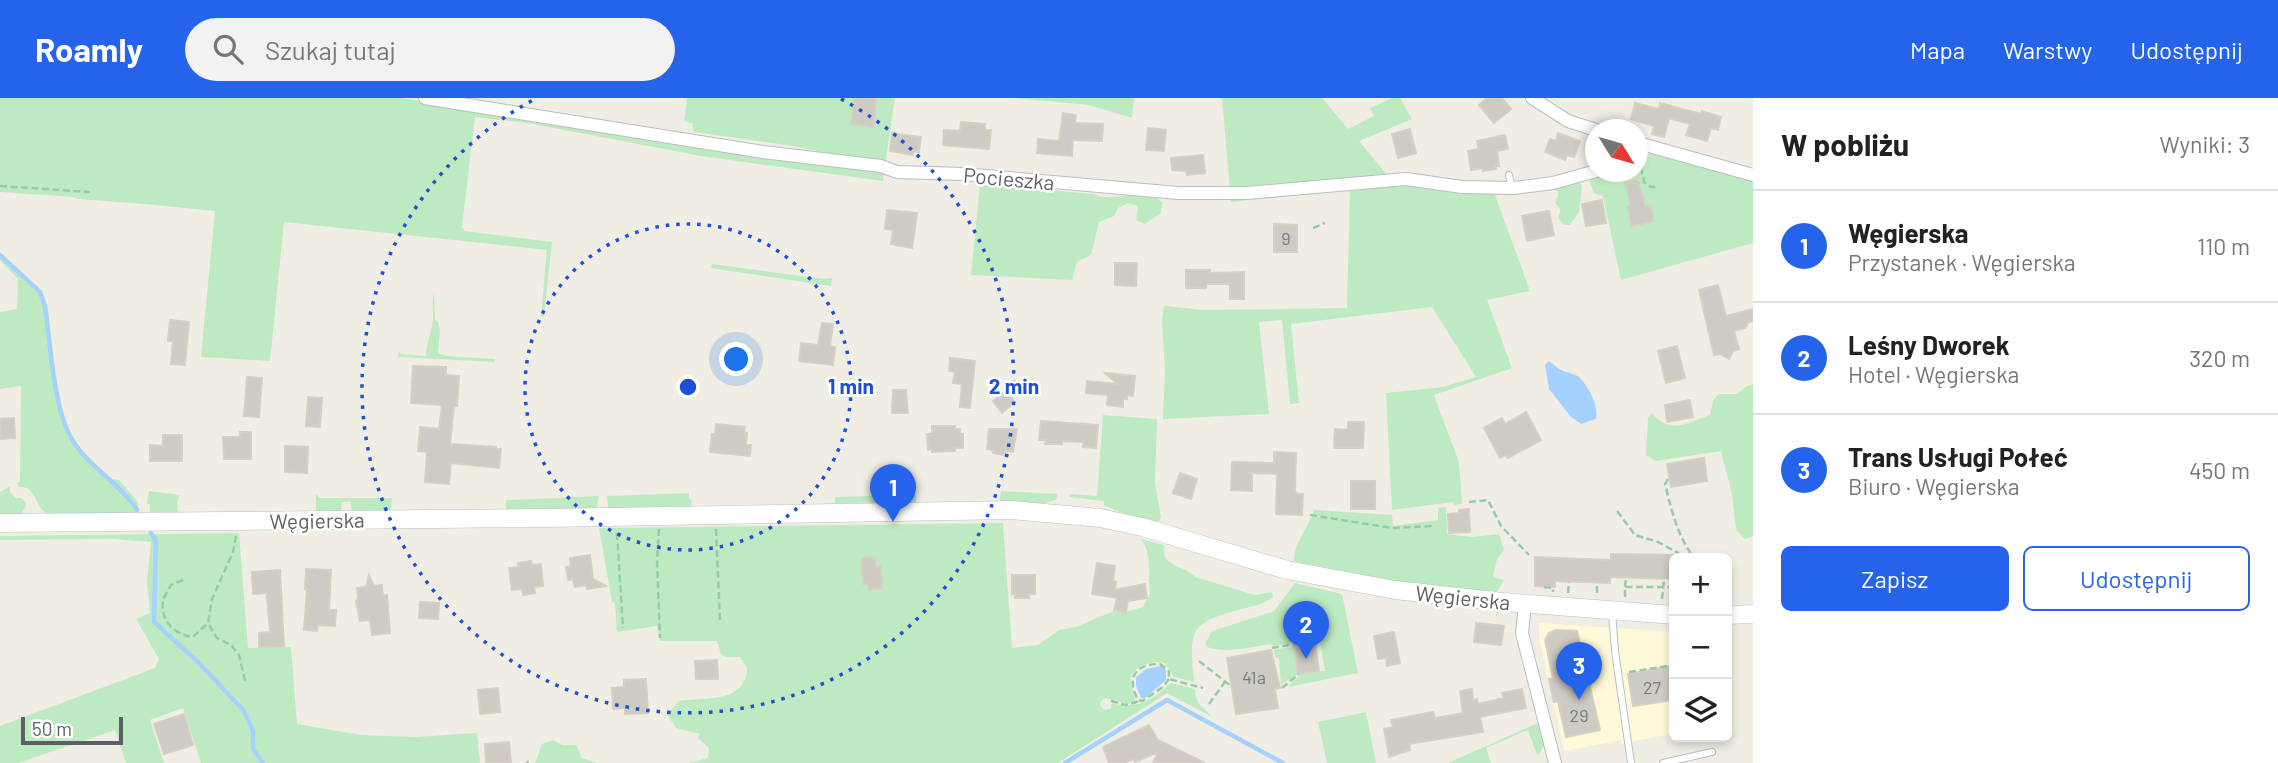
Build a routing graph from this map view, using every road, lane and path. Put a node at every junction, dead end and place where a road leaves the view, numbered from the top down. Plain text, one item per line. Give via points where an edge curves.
1 (425, 98) edge
2 (1530, 100) edge
3 (1585, 127) edge
4 (1648, 145) edge
5 (1657, 147) junction
6 (1648, 152) edge
7 (1509, 174) dead end
8 (1585, 174) edge
9 (1753, 175) edge
10 (1644, 182) edge
11 (0, 186) edge
12 (1657, 187) dead end
13 (1512, 188) junction
14 (90, 192) dead end
15 (1325, 223) dead end
16 (1313, 228) dead end
17 (1668, 479) dead end
18 (1469, 502) dead end
19 (1617, 511) dead end
20 (1310, 516) dead end
21 (0, 523) edge
22 (1434, 526) dead end
23 (659, 527) dead end
24 (716, 527) dead end
25 (616, 528) dead end
26 (237, 533) dead end
27 (1685, 546) junction
28 (1677, 553) edge
29 (1680, 553) edge
30 (1690, 553) edge
31 (1529, 555) dead end
32 (1626, 578) dead end
33 (1664, 579) dead end
34 (183, 580) dead end
35 (1569, 582) dead end
36 (1597, 583) dead end
37 (1544, 587) dead end
38 (1569, 587) dead end
39 (1625, 587) junction
40 (1663, 587) junction
41 (1669, 587) edge
42 (1553, 588) dead end
43 (1597, 596) dead end
44 (1662, 599) dead end
45 (1525, 604) junction
46 (1618, 604) junction
47 (1669, 614) edge
48 (1753, 614) edge
49 (1732, 615) edge
50 (720, 620) dead end
51 (208, 623) junction
52 (623, 628) dead end
53 (660, 638) dead end
54 (1295, 644) dead end
55 (1272, 648) dead end
56 (1199, 661) dead end
57 (1669, 666) edge
58 (1618, 673) junction
59 (1299, 674) dead end
60 (1169, 679) junction
61 (1226, 682) junction
62 (246, 684) dead end
63 (1232, 687) dead end
64 (1203, 688) dead end
65 (1282, 688) dead end
66 (1111, 701) dead end
67 (1140, 701) junction
68 (1209, 704) dead end
69 (1712, 752) dead end
70 (1555, 763) edge
71 (1631, 763) edge
72 (1662, 763) edge

1 - 13 street, Pocieszka via 897,172 999,174 1192,193 1247,193 1418,175 1462,187
2 - 3 street
4 - 5 street
5 - 6 street
5 - 9 street
7 - 13 lane
8 - 13 street, Pocieszka
10 - 12 path
11 - 14 path
15 - 16 path
17 - 27 path via 1671,517
18 - 31 path via 1488,500 1501,526
19 - 28 path via 1635,535
20 - 22 path via 1392,528
21 - 45 main road, Węgierska via 1012,510 1142,527 1342,582
23 - 53 path
24 - 50 path
25 - 52 path
26 - 51 path via 212,599
27 - 29 path
27 - 30 path
32 - 39 path
33 - 40 path
34 - 51 path via 171,585 163,601 166,622 181,635 193,637
35 - 38 path
36 - 43 path
37 - 42 path
39 - 40 path
39 - 46 path
40 - 41 path
40 - 44 path
45 - 46 main road, Węgierska
45 - 70 street via 1522,634
46 - 47 main road, Węgierska
46 - 58 lane
48 - 49 main road
51 - 62 path via 217,638 239,655
54 - 55 path
56 - 61 path
57 - 58 path
58 - 71 lane
59 - 65 path
60 - 64 path
60 - 67 path
60 - 67 path via 1169,671 1160,664 1140,668 1132,683
61 - 63 path
61 - 68 path
66 - 67 path via 1126,705
69 - 72 lane

